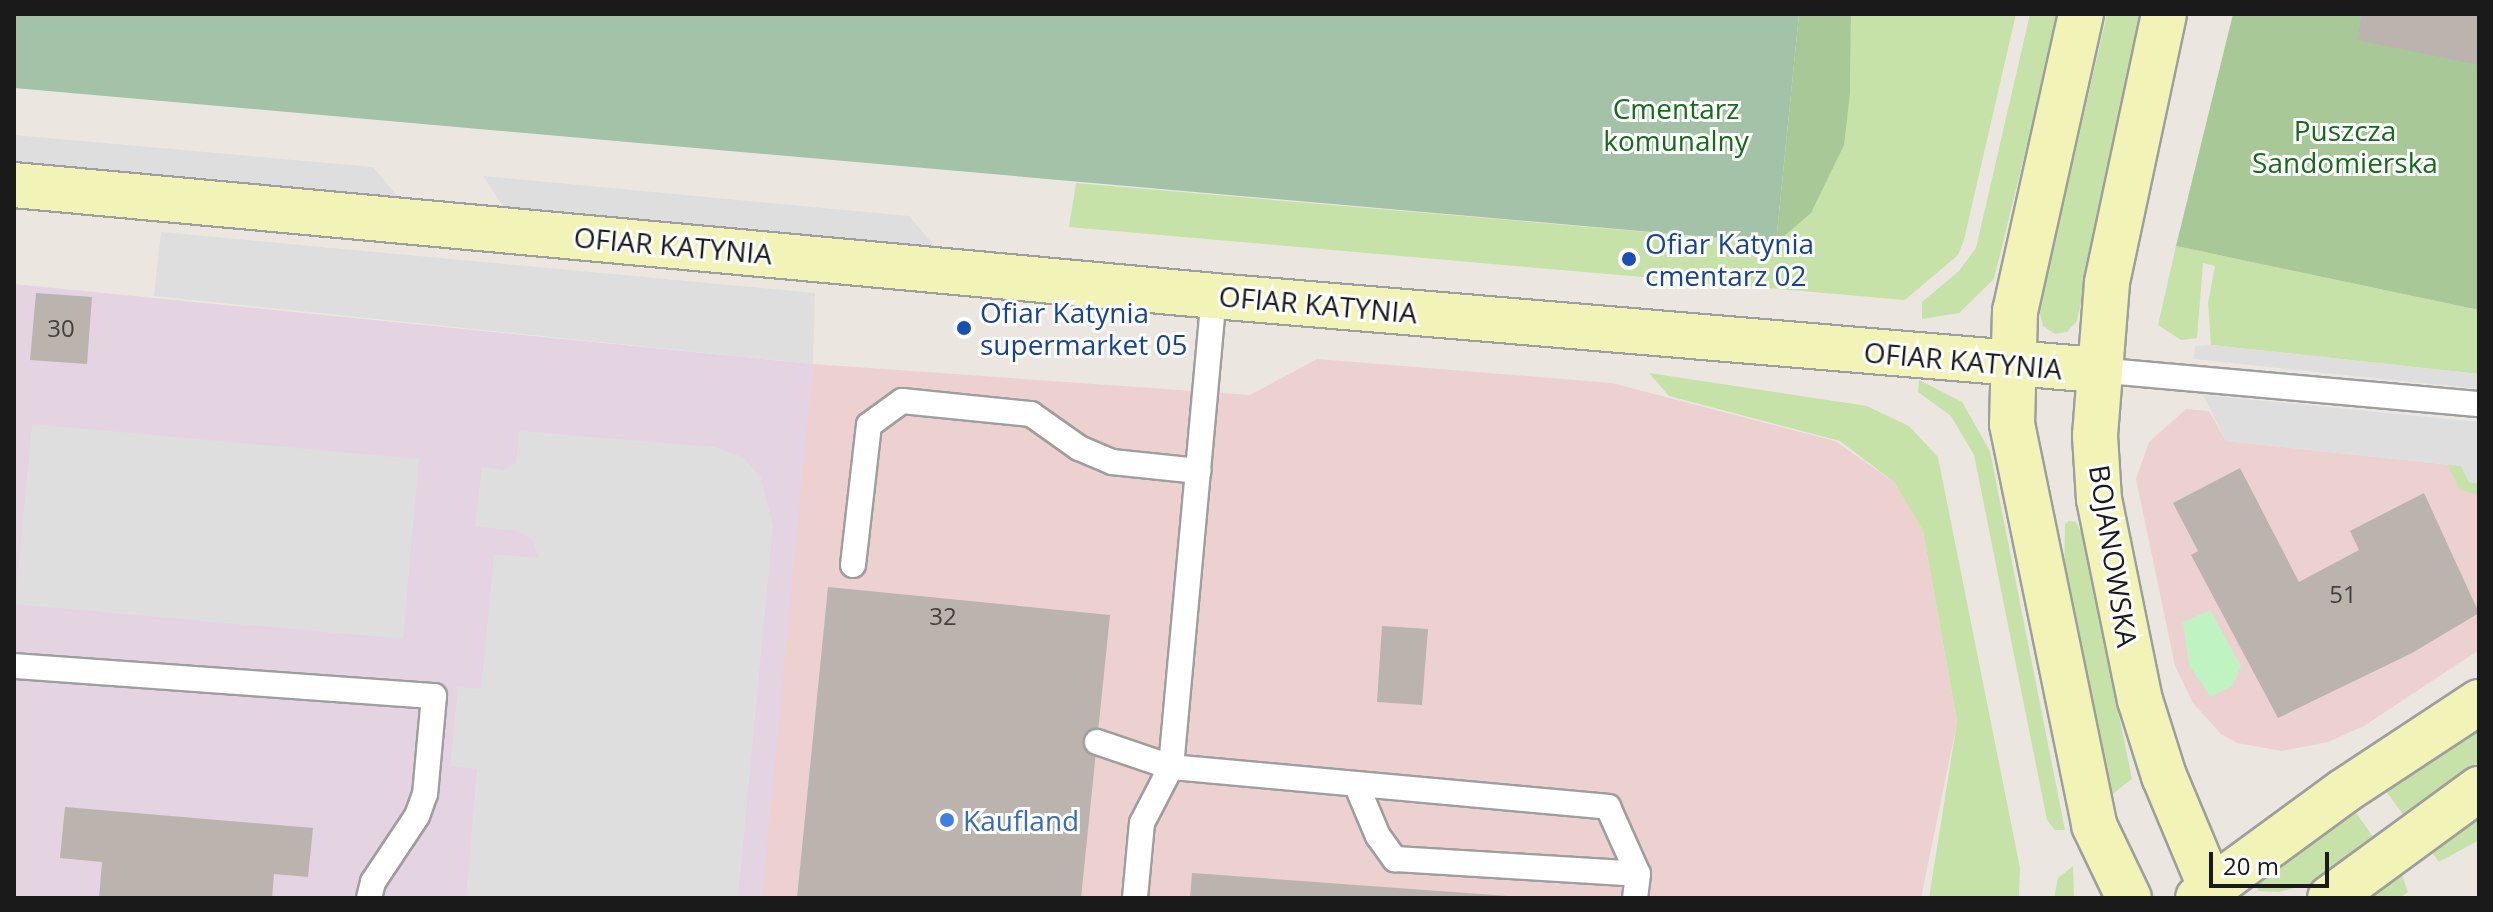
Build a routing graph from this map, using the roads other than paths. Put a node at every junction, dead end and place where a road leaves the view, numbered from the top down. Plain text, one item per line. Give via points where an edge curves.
1 (2081, 14) edge
2 (2164, 14) edge
3 (14, 185) edge
4 (1214, 296) junction
5 (2011, 366) junction
6 (2097, 370) junction
7 (2479, 404) edge
8 (1199, 471) junction
9 (853, 565) dead end
10 (14, 666) edge
11 (2479, 702) edge
12 (1097, 742) dead end
13 (1171, 767) junction
14 (1356, 784) junction
15 (2479, 789) edge
16 (1637, 886) edge
17 (2209, 894) edge
18 (369, 898) edge
19 (1135, 898) edge
20 (2129, 898) edge
21 (2330, 898) edge

1 - 5 main road via 2015,311
2 - 6 main road, BOJANOWSKA via 2123,198
3 - 4 main road, OFIAR KATYNIA
4 - 5 main road, OFIAR KATYNIA
4 - 8 lane
5 - 6 main road, OFIAR KATYNIA
5 - 20 main road via 2012,424 2022,484 2094,825
6 - 7 lane, OFIAR KATYNIA
6 - 17 main road, BOJANOWSKA via 2099,499 2120,613 2164,776
8 - 9 lane via 1112,462 1079,448 1031,414 902,401 869,425
8 - 13 lane
10 - 18 lane via 434,696 425,794 417,816 373,882
11 - 17 main road via 2344,791
12 - 13 lane
13 - 14 lane
13 - 19 lane via 1142,823
14 - 16 lane via 1395,859
14 - 16 lane via 1608,807
15 - 21 main road

